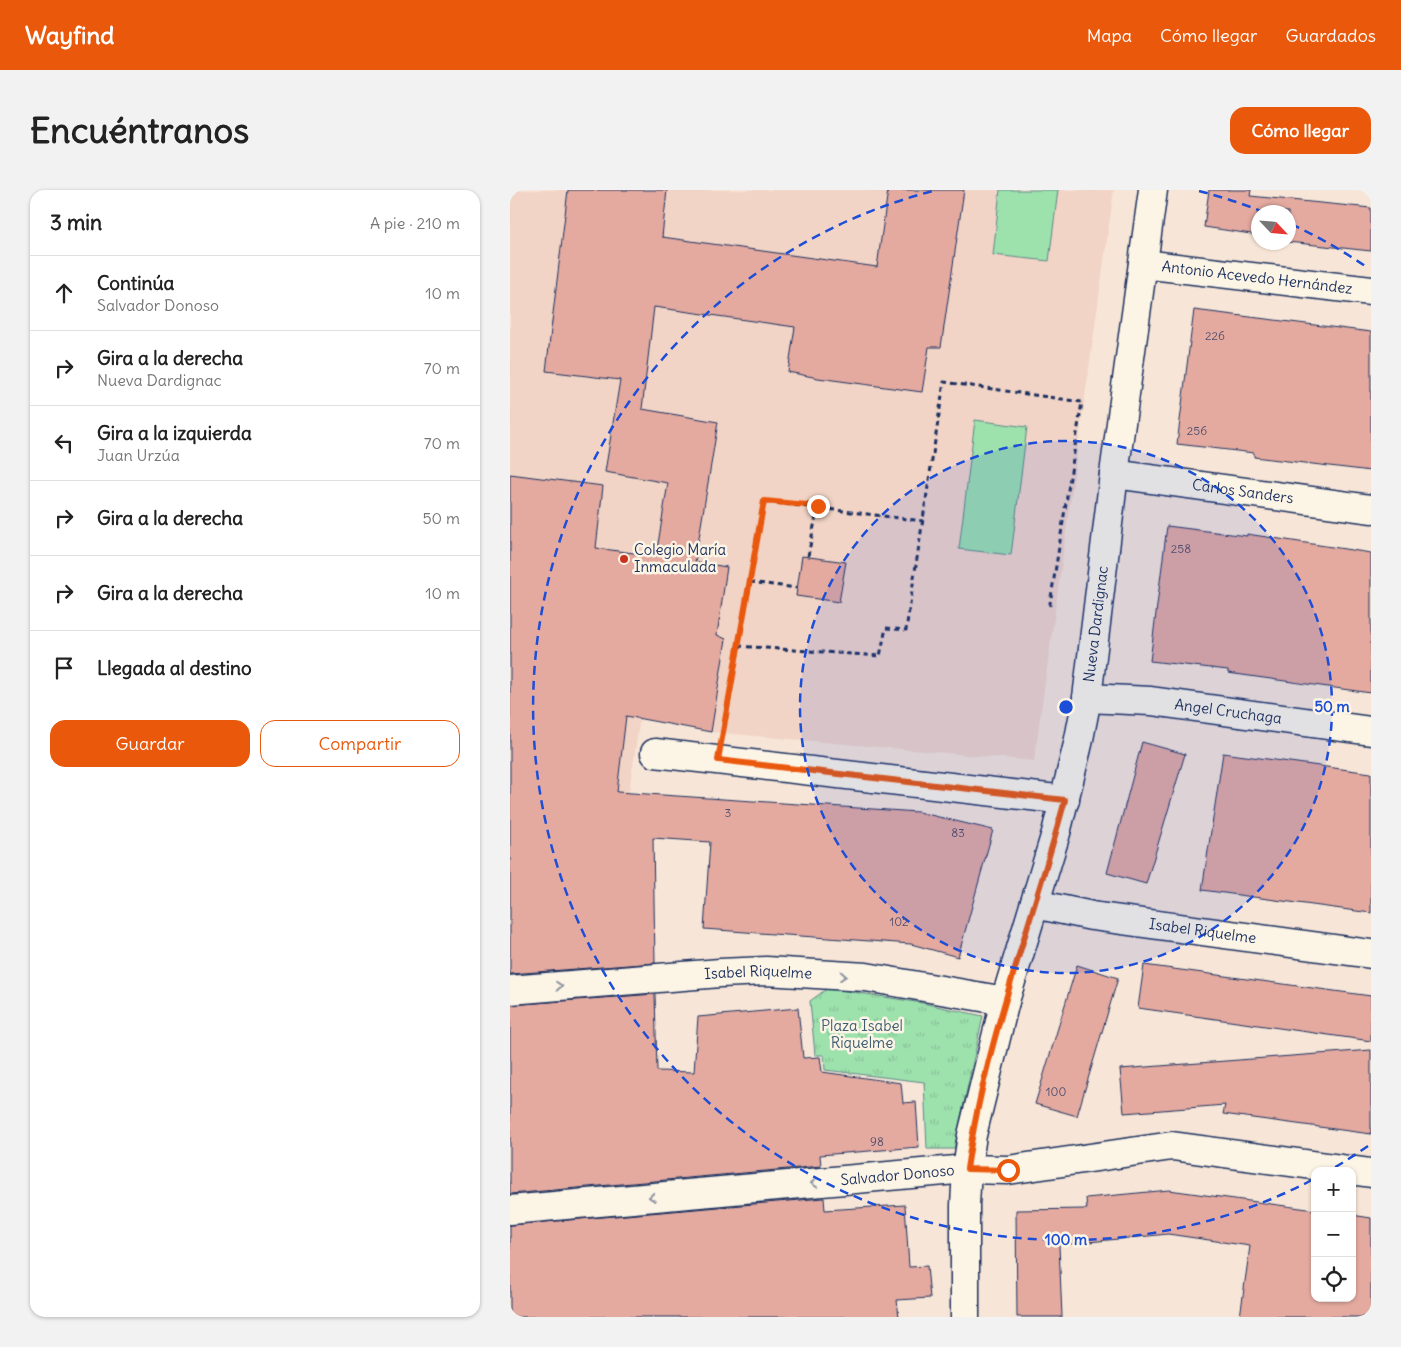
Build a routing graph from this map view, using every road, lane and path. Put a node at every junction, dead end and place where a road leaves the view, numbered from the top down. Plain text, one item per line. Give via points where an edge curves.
1 (1153, 190) edge
2 (1143, 264) junction
3 (1371, 291) edge
4 (1114, 474) junction
5 (818, 506) junction
6 (1371, 509) edge
7 (923, 521) junction
8 (808, 556) dead end
9 (750, 582) junction
10 (797, 588) dead end
11 (1049, 610) dead end
12 (738, 646) junction
13 (1087, 698) junction
14 (1371, 731) edge
15 (655, 753) dead end
16 (718, 760) junction
17 (1065, 800) junction
18 (1035, 904) junction
19 (1371, 954) edge
20 (510, 990) edge
21 (1005, 1001) junction
22 (967, 1169) junction
23 (1371, 1173) edge
24 (510, 1210) edge
25 (965, 1317) edge

1 - 2 street, Nueva Dardignac
2 - 3 street, Antonio Acevedo Hernández
2 - 4 street, Nueva Dardignac
4 - 6 street, Carlos Sanders
4 - 13 street, Nueva Dardignac
5 - 7 path
5 - 8 path
5 - 9 path via 764,501
7 - 11 path via 944,382 1082,402
7 - 12 path via 906,630 886,628 880,656
9 - 10 path
9 - 12 path
12 - 16 path
13 - 14 street, Angel Cruchaga via 1150,701
13 - 17 street, Nueva Dardignac
15 - 16 street
16 - 17 street
17 - 18 street, Nueva Dardignac
18 - 19 street, Isabel Riquelme via 1092,916
18 - 21 street, Nueva Dardignac
20 -> 21 street, Isabel Riquelme via 766,971 866,977
21 - 22 street, Nueva Dardignac via 972,1135
22 - 23 street, Salvador Donoso via 1008,1170 1172,1146
22 -> 24 street, Salvador Donoso
22 - 25 street, Nueva Dardignac

